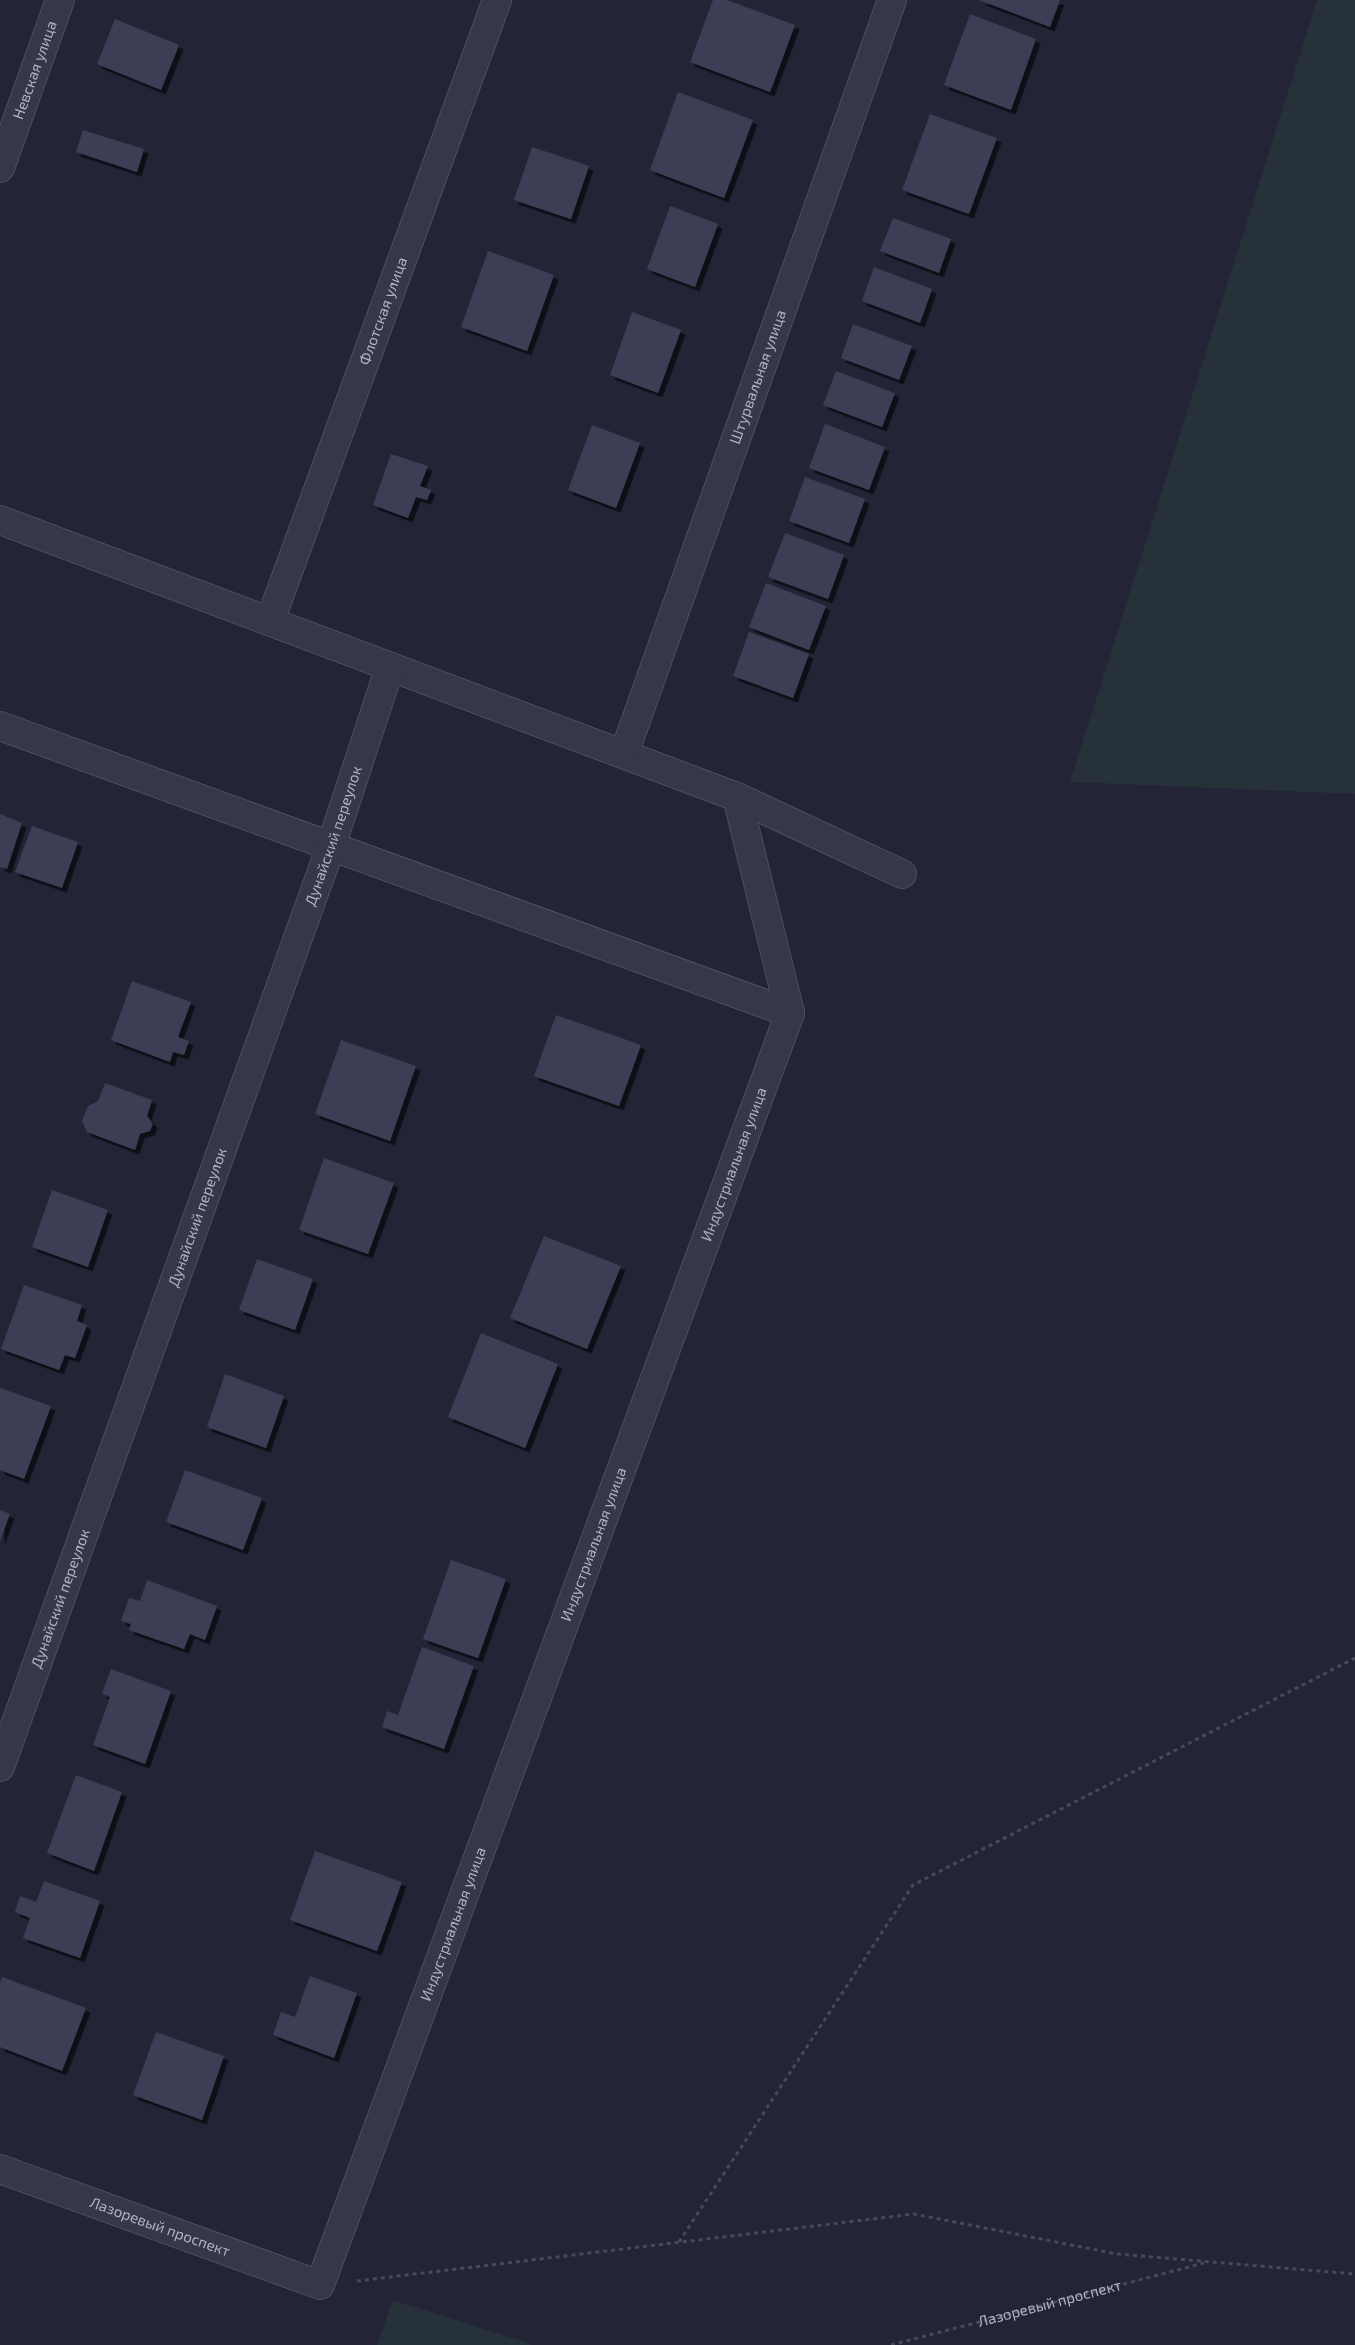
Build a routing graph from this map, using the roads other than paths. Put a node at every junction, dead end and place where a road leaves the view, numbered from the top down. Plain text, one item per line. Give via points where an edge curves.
1 (60, 0) edge
2 (497, 0) edge
3 (892, 0) edge
4 (0, 168) edge
5 (0, 520) edge
6 (270, 621) junction
7 (390, 667) junction
8 (0, 726) edge
9 (624, 754) junction
10 (737, 797) junction
11 (331, 846) junction
12 (902, 874) dead end
13 (790, 1013) junction
14 (0, 1767) edge
15 (0, 2169) edge
16 (320, 2285) joint

1 - 4 street, Невская улица
2 - 6 street, Флотская улица
3 - 9 street, Штурвальная улица
5 - 6 street
6 - 7 street
7 - 9 street
7 - 11 street, Дунайский переулок
8 - 11 street
9 - 10 street
10 - 12 street
10 - 13 street
11 - 13 street
11 - 14 street, Дунайский переулок
13 - 16 street, Индустриальная улица
15 - 16 street, Лазоревый проспект

